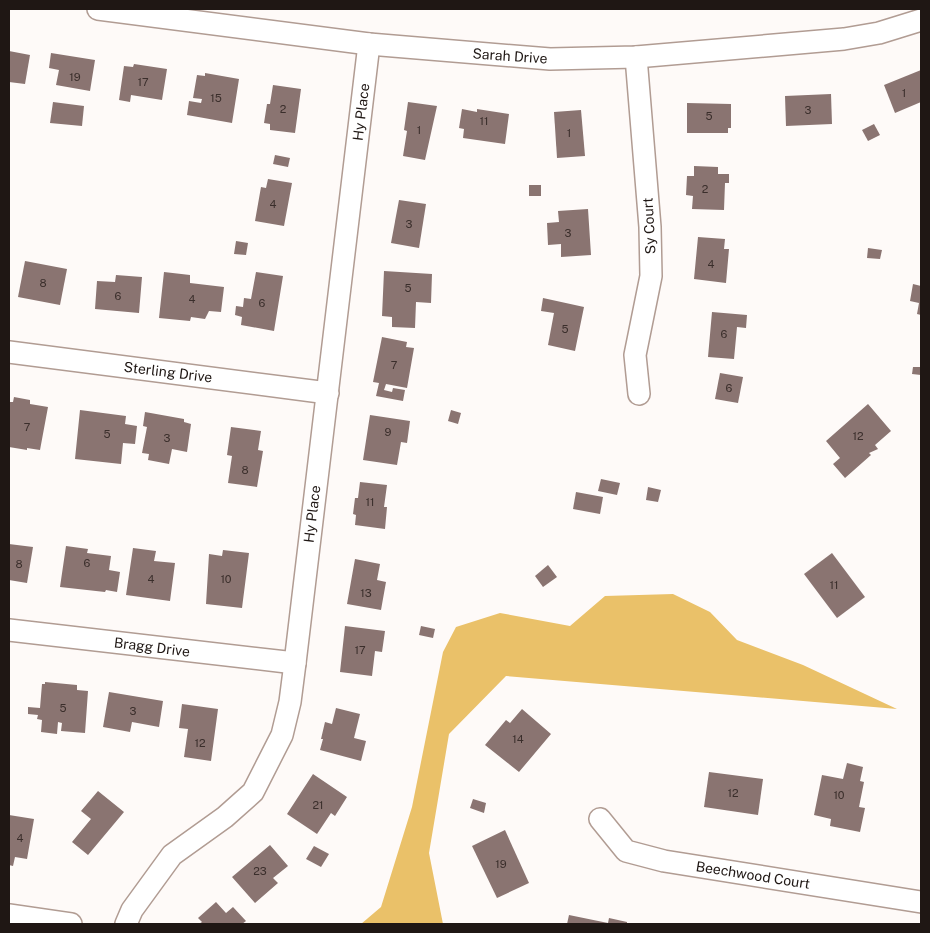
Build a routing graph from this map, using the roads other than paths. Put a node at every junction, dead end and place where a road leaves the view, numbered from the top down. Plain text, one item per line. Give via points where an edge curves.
1 (98, 9) edge
2 (921, 20) edge
3 (368, 44) junction
4 (636, 57) junction
5 (9, 352) edge
6 (328, 393) junction
7 (639, 394) dead end
8 (9, 630) edge
9 (295, 663) junction
10 (600, 819) dead end
11 (921, 902) edge
12 (9, 915) edge
13 (71, 924) edge
14 (126, 924) edge

1 - 3 street, Sarah Drive
2 - 4 street, Sarah Drive via 844,39
3 - 4 street, Sarah Drive via 550,59
3 - 6 street, Hy Place
4 - 7 street, Sy Court via 651,276 635,355
5 - 6 street, Sterling Drive
6 - 9 street, Hy Place
8 - 9 street, Bragg Drive
9 - 14 street, Hy Place via 282,735 253,792 172,855 132,910
10 - 11 street, Beechwood Court via 626,851 664,861
12 - 13 street

